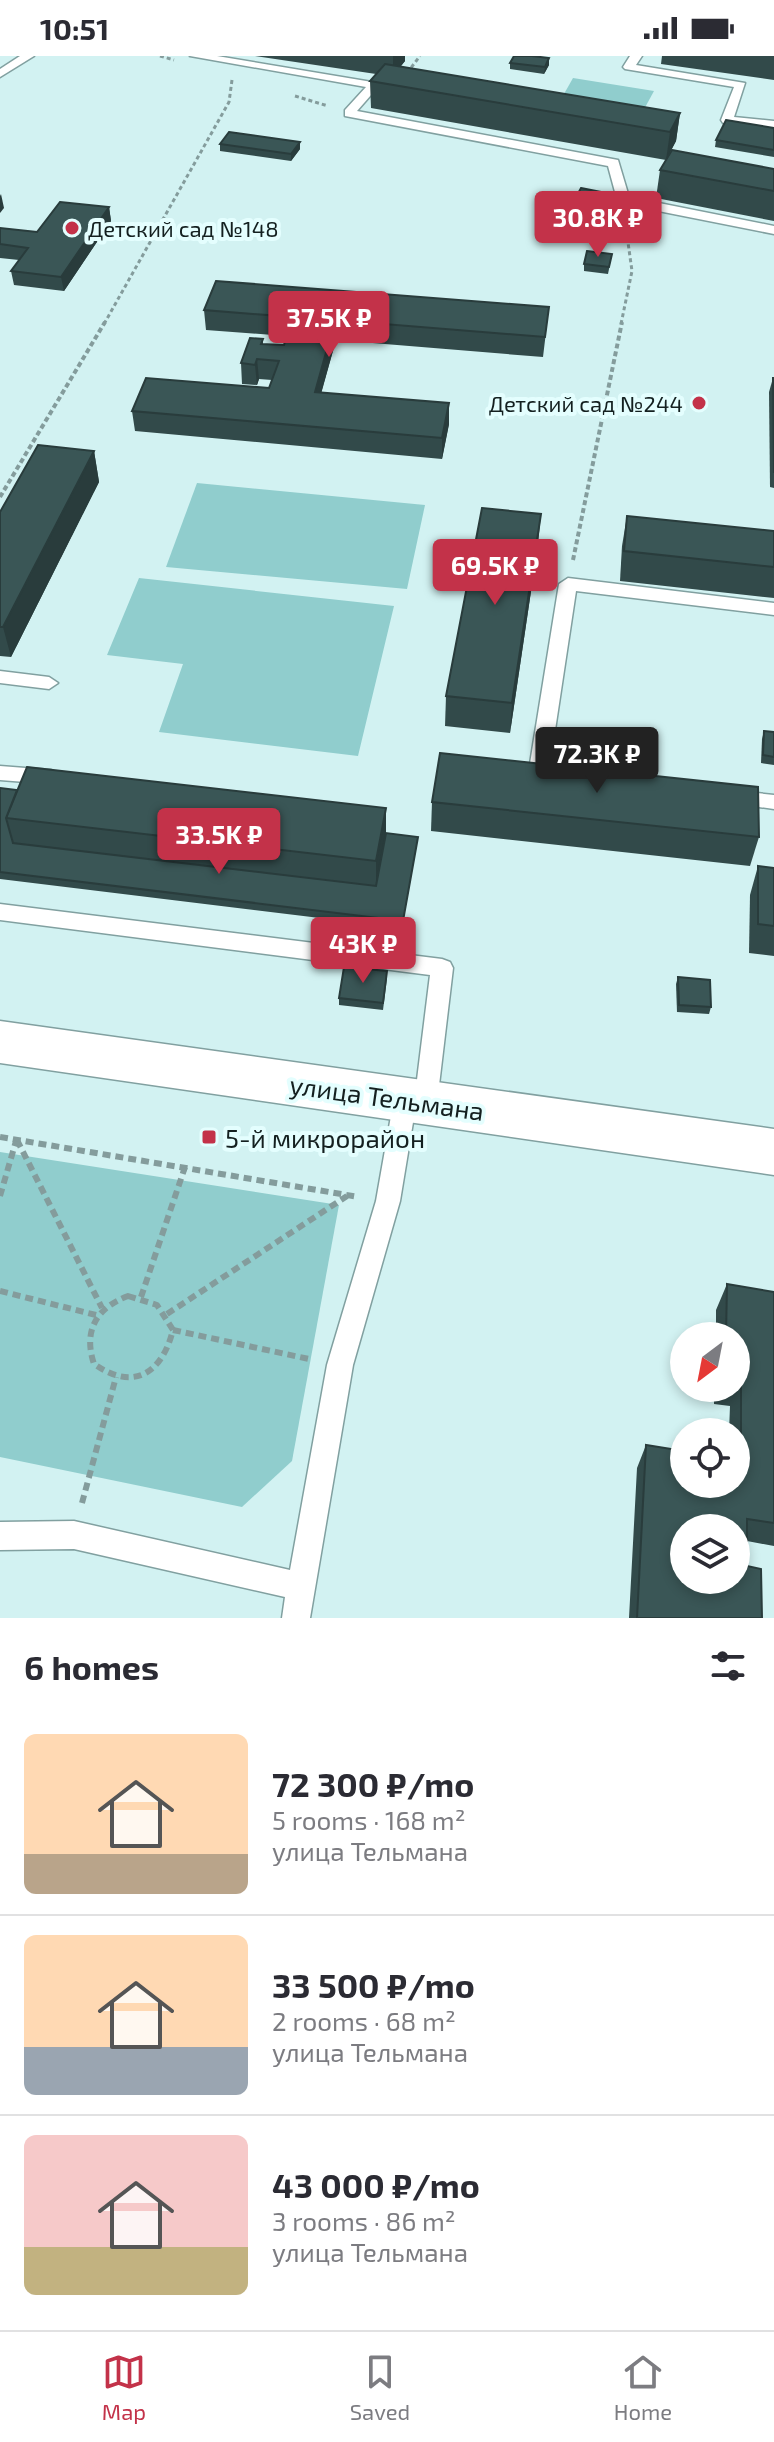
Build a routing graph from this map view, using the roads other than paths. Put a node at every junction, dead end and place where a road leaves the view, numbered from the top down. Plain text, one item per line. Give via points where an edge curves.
1 (28, 56) edge
2 (196, 56) edge
3 (636, 56) edge
4 (0, 74) edge
5 (774, 125) edge
6 (774, 230) edge
7 (774, 609) edge
8 (0, 677) edge
9 (49, 683) dead end
10 (0, 773) edge
11 (66, 779) edge
12 (570, 779) edge
13 (711, 795) edge
14 (774, 802) edge
15 (0, 912) edge
16 (0, 1042) edge
17 (415, 1100) junction
18 (774, 1152) edge
19 (0, 1536) edge
20 (302, 1587) junction
21 (296, 1618) edge

1 - 4 lane
2 - 6 lane via 374,85 349,113 614,163 623,200
3 - 5 lane via 629,67 741,85 727,120
7 - 12 lane via 568,584 538,776
8 - 9 lane
10 - 11 lane
13 - 14 lane
15 - 17 lane via 442,968
16 - 17 main road, улица Тельмана
17 - 18 main road, улица Тельмана
17 - 20 lane via 340,1365
19 - 20 lane via 74,1535
20 - 21 lane

